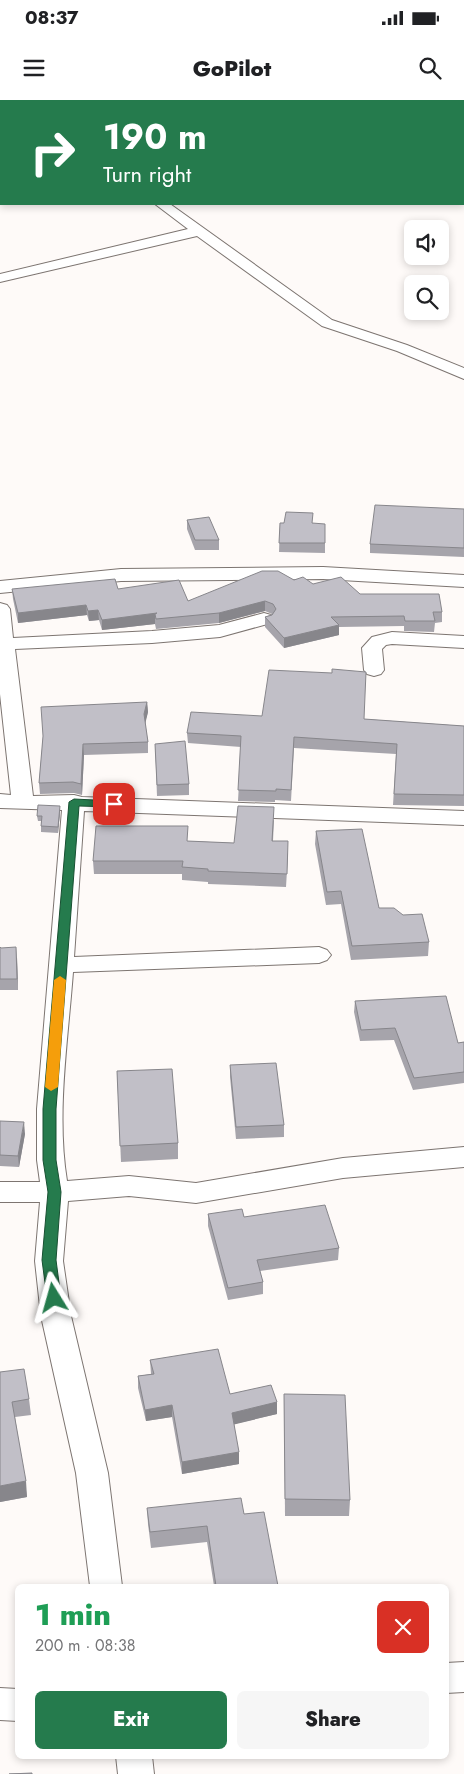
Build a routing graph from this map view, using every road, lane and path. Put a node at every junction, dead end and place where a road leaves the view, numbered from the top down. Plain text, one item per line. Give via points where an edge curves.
1 (163, 205) edge
2 (199, 231) junction
3 (0, 278) edge
4 (464, 374) edge
5 (464, 581) edge
6 (0, 587) edge
7 (0, 609) edge
8 (264, 619) edge
9 (464, 642) edge
10 (2, 644) edge
11 (374, 670) dead end
12 (0, 801) edge
13 (23, 801) junction
14 (74, 802) junction
15 (464, 818) edge
16 (319, 955) dead end
17 (61, 965) junction
18 (464, 1157) edge
19 (0, 1192) edge
20 (55, 1192) junction
21 (106, 1584) edge
22 (464, 1677) edge
23 (449, 1678) edge
24 (0, 1704) edge
25 (15, 1705) edge
26 (134, 1759) edge
27 (136, 1774) edge

1 - 2 street
2 - 3 street
2 - 4 street via 327,323 402,348
5 - 6 street via 323,573 121,575
7 - 10 street
8 - 10 street via 220,631 152,638
9 - 11 street via 392,638 379,641 372,648
10 - 13 street
12 - 13 street
13 - 14 street
14 - 15 street
14 - 17 street
16 - 17 street
17 - 20 street via 50,1109 50,1160
18 - 20 street via 343,1168 196,1193 129,1186
19 - 20 street
20 - 21 street via 49,1260 56,1316 92,1473
22 - 23 street
24 - 25 street
26 - 27 street

